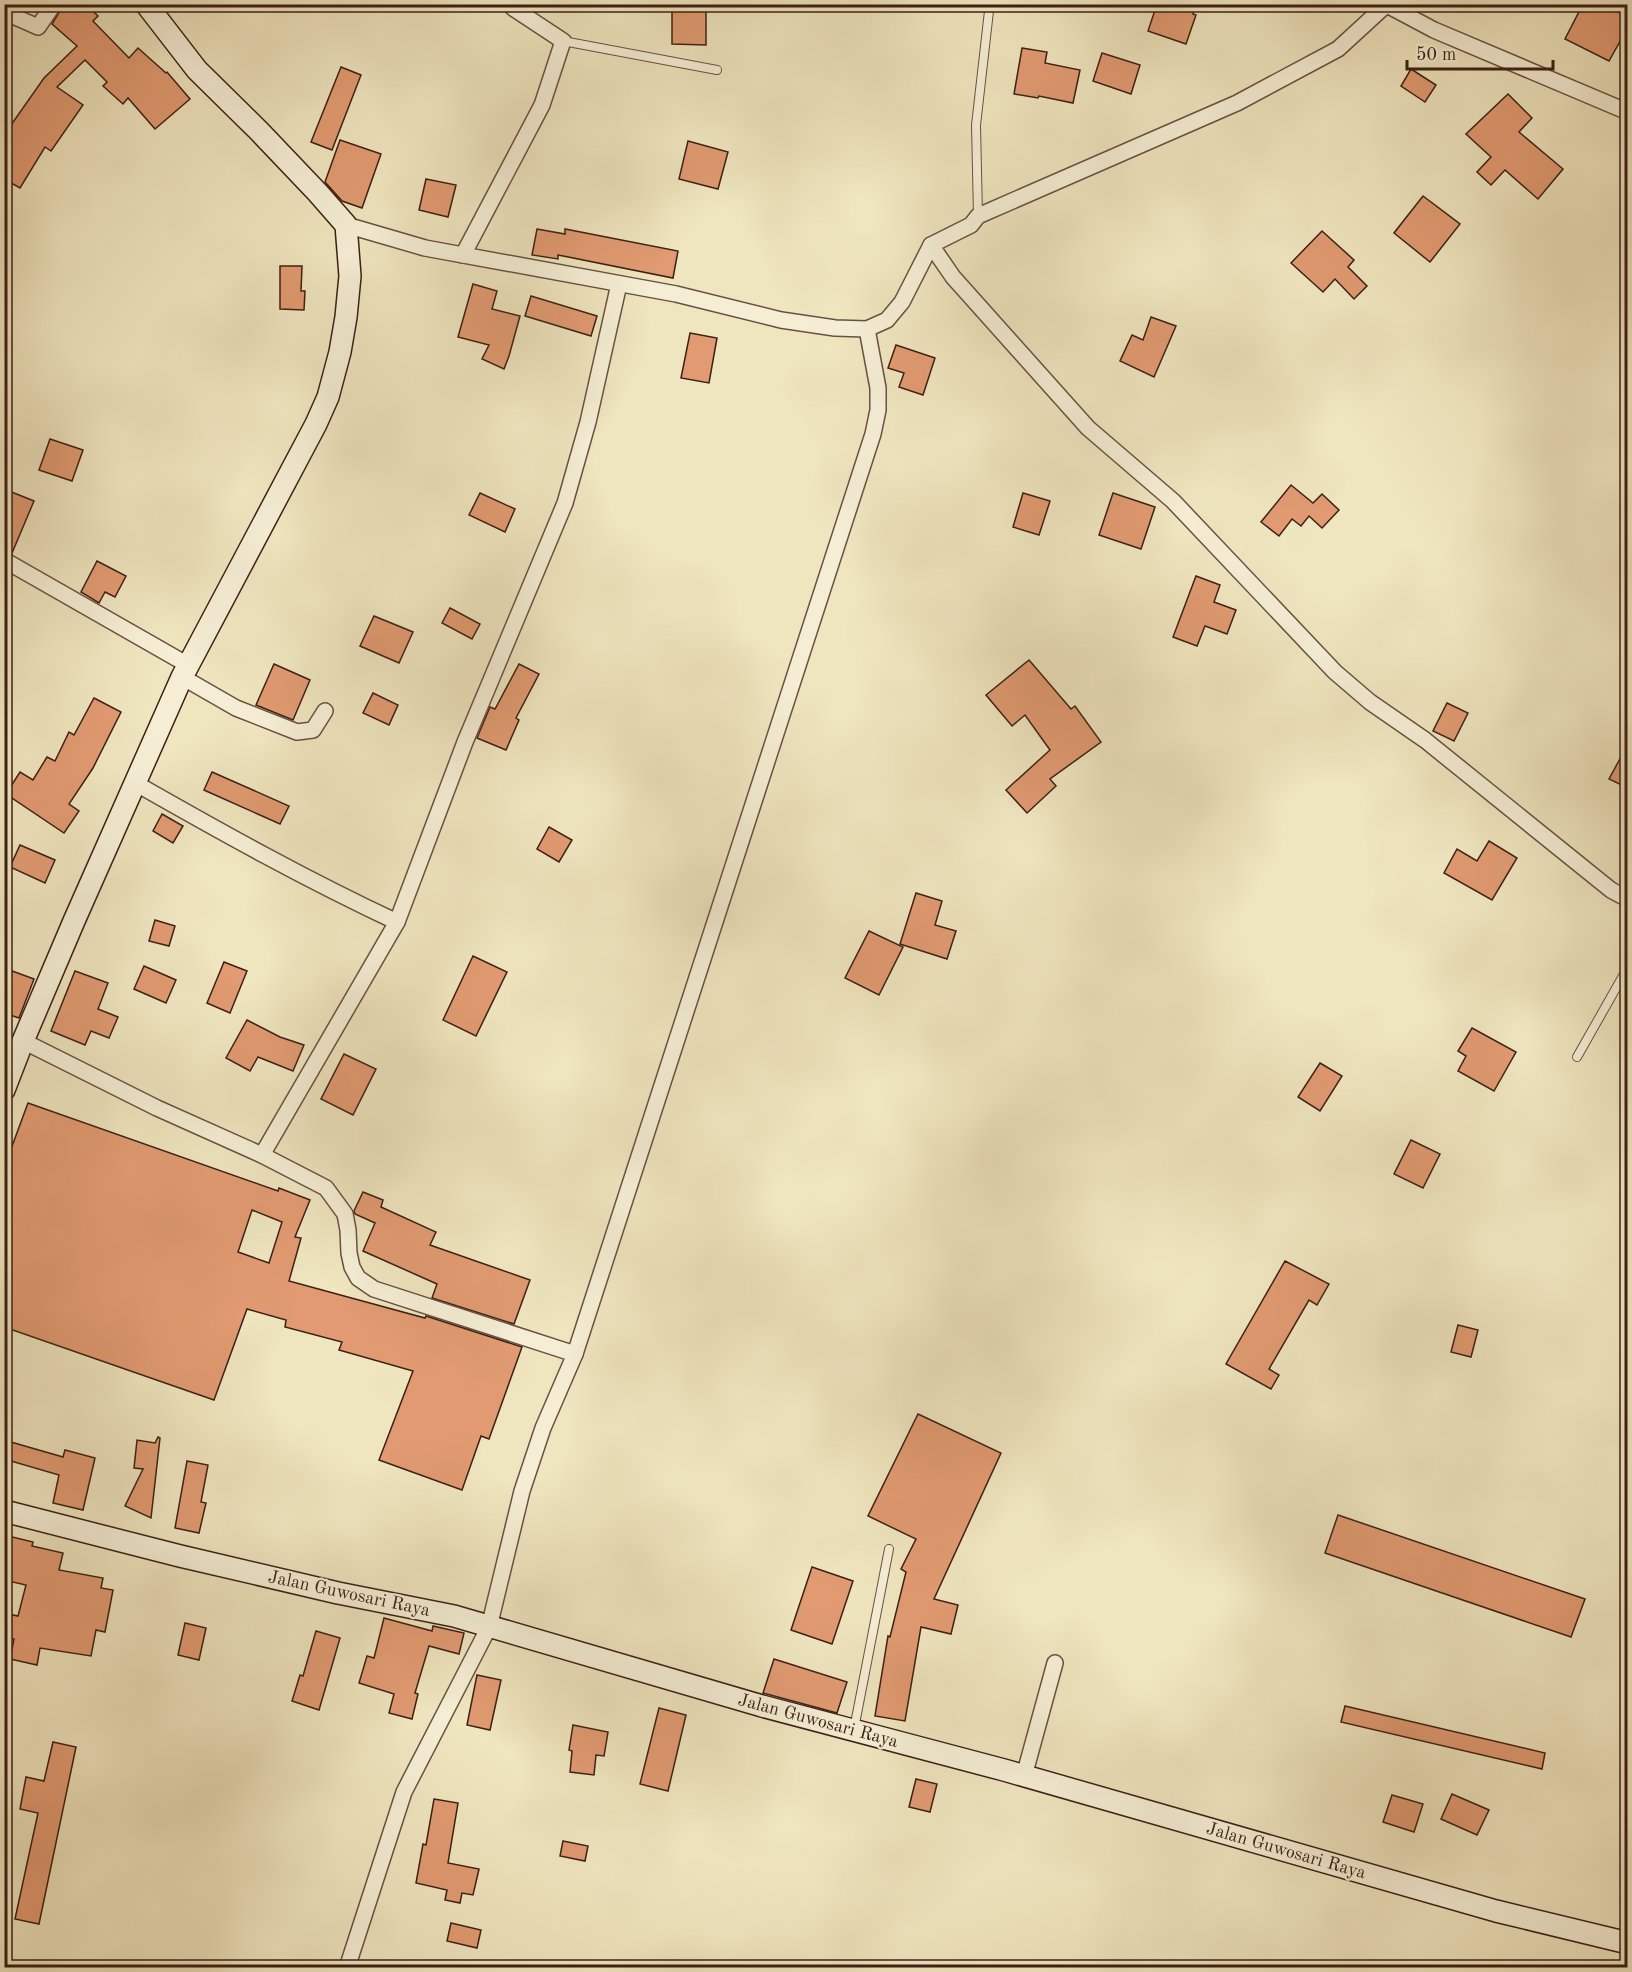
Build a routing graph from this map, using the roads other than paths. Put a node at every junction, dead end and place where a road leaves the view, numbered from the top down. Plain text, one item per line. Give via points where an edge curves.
1 (54, 4) edge
2 (146, 4) edge
3 (512, 4) edge
4 (986, 4) edge
5 (1387, 5) edge
6 (4, 12) edge
7 (563, 41) junction
8 (717, 70) dead end
9 (1628, 112) edge
10 (978, 216) junction
11 (346, 225) junction
12 (932, 245) junction
13 (463, 255) junction
14 (619, 284) junction
15 (867, 329) junction
16 (4, 560) edge
17 (185, 671) junction
18 (325, 711) dead end
19 (135, 783) junction
20 (1628, 899) edge
21 (397, 922) junction
22 (1628, 967) edge
23 (23, 1041) junction
24 (1576, 1057) dead end
25 (4, 1090) edge
26 (262, 1155) junction
27 (575, 1354) junction
28 (4, 1511) edge
29 (889, 1549) dead end
30 (489, 1627) junction
31 (1055, 1663) dead end
32 (854, 1731) junction
33 (1024, 1776) junction
34 (1628, 1943) edge
35 (346, 1968) edge

1 - 6 street via 38,27
2 - 11 street via 197,70
3 - 7 street
4 - 10 lane via 989,11 976,125
5 - 9 street via 1434,30
5 - 10 street via 1338,49 1237,104
7 - 8 lane
7 - 13 street via 542,105
10 - 12 street via 971,225
11 - 13 street
11 - 17 street via 350,276 346,317 328,397
12 - 15 street via 902,302 887,320
12 - 20 street via 953,277 1088,428 1173,501 1335,672 1611,890
13 - 14 street
14 - 15 street via 782,320
14 - 21 street via 565,503 465,742
15 - 27 street via 878,388 873,434
16 - 17 street
17 - 18 street via 236,708 297,732 313,730
17 - 19 street
19 - 21 street via 258,853
19 - 23 street
21 - 26 street
22 - 24 lane
23 - 25 street
23 - 26 street
26 - 27 street via 326,1188 337,1201 345,1214 352,1267 358,1278 374,1289
27 - 30 street via 543,1428 522,1491
28 - 30 street, Jalan Guwosari Raya
29 - 32 lane
30 - 32 street, Jalan Guwosari Raya
30 - 35 street via 404,1792
31 - 33 street
32 - 33 street, Jalan Guwosari Raya
33 - 34 street, Jalan Guwosari Raya via 1496,1911

